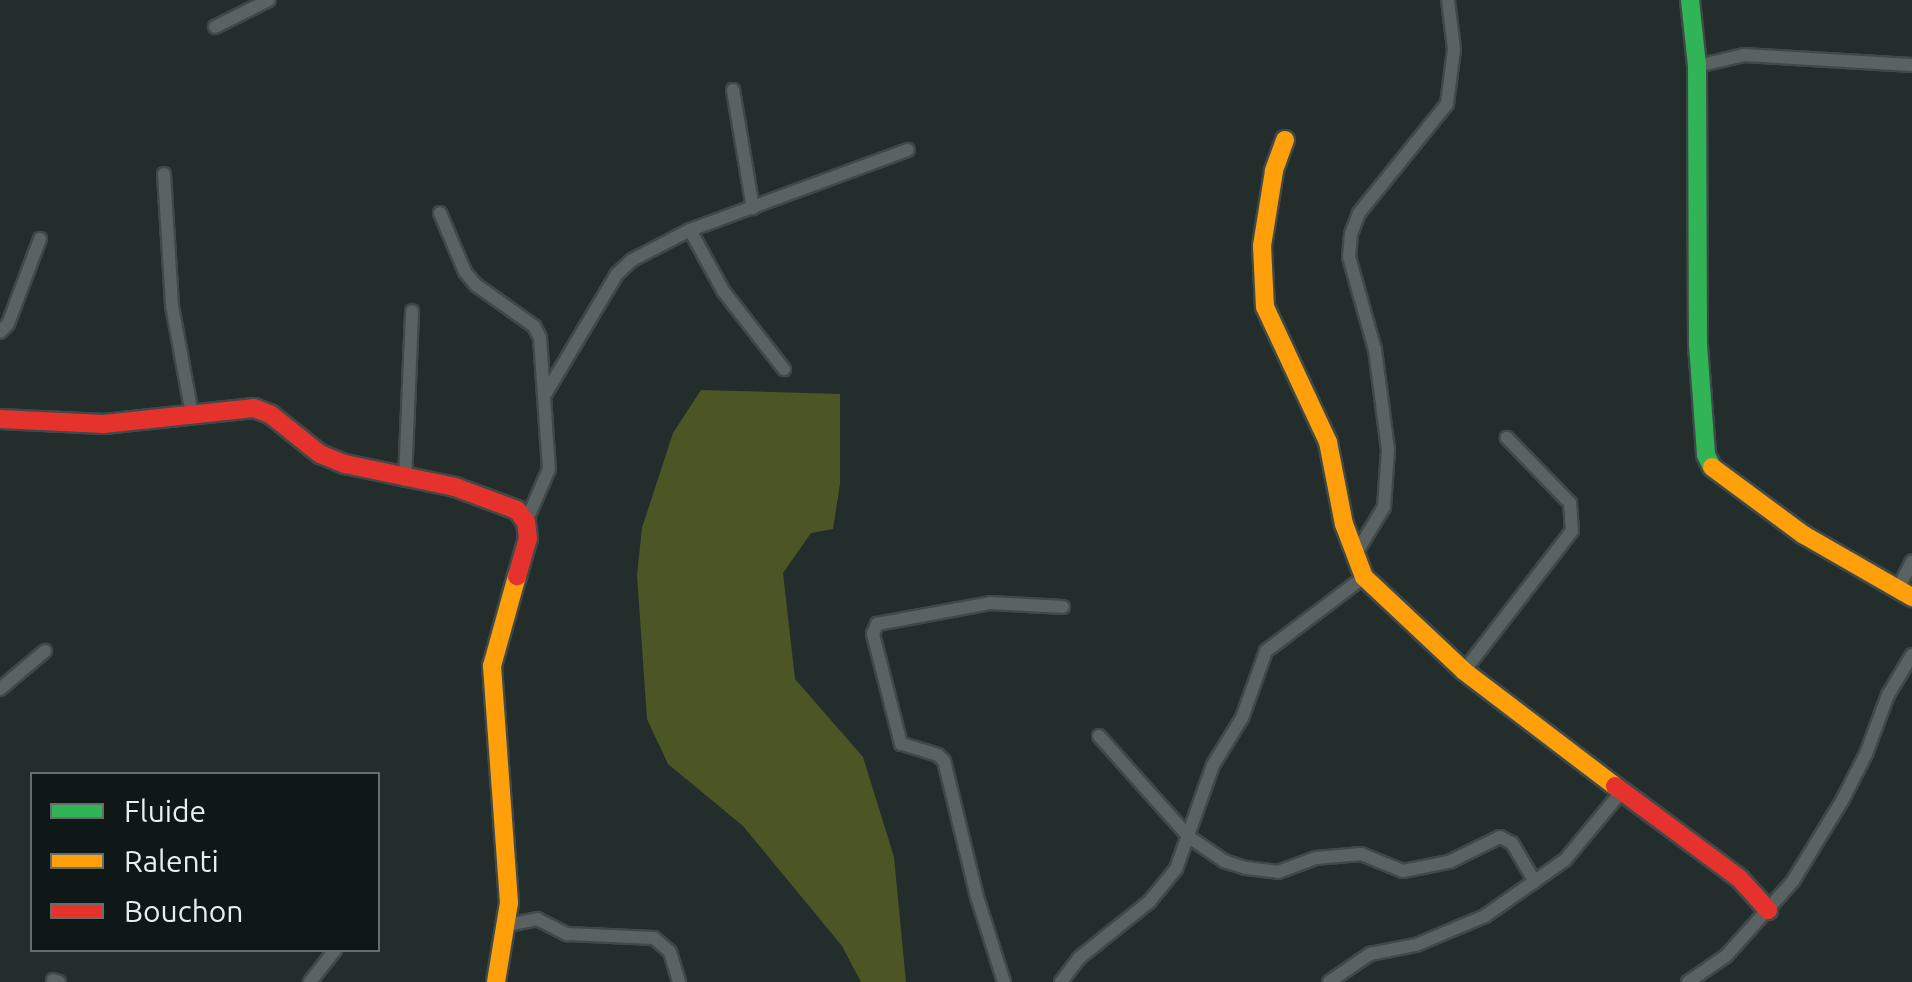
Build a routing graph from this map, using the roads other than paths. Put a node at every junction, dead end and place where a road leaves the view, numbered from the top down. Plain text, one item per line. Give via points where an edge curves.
1 (269, 0) edge
2 (1448, 0) edge
3 (1690, 0) edge
4 (215, 27) dead end
5 (1912, 65) edge
6 (1697, 66) junction
7 (733, 90) dead end
8 (1285, 140) dead end
9 (908, 150) dead end
10 (164, 174) dead end
11 (753, 208) junction
12 (440, 213) dead end
13 (690, 230) junction
14 (40, 239) dead end
15 (412, 311) dead end
16 (0, 332) edge
17 (784, 368) dead end
18 (546, 393) junction
19 (192, 414) junction
20 (0, 419) edge
21 (1506, 438) dead end
22 (405, 480) junction
23 (526, 522) junction
24 (1355, 555) junction
25 (1912, 561) edge
26 (1364, 578) junction
27 (1905, 593) edge
28 (1063, 607) dead end
29 (45, 651) dead end
30 (1912, 655) edge
31 (1464, 670) junction
32 (0, 689) edge
33 (1099, 736) dead end
34 (1622, 791) junction
35 (1189, 836) junction
36 (1534, 882) junction
37 (1768, 910) junction
38 (507, 925) junction
39 (333, 952) edge
40 (310, 982) edge
41 (496, 982) edge
42 (679, 982) edge
43 (1004, 982) edge
44 (1061, 982) edge
45 (1329, 982) edge
46 (1688, 982) edge

1 - 4 street
2 - 24 street via 1454,48 1447,104 1370,198 1352,234 1349,257 1375,350 1388,450 1384,507
3 - 6 street
5 - 6 street via 1744,54
6 - 27 street via 1698,344 1706,455 1732,486
7 - 11 street
8 - 24 street via 1262,246 1265,307 1328,442
9 - 11 street
10 - 19 street via 172,306
11 - 13 street
12 - 18 street via 465,272 534,326
13 - 17 street via 724,292
13 - 18 street via 617,274
14 - 16 street
15 - 22 street
18 - 23 street via 549,469
19 - 20 street via 104,424
19 - 22 street via 254,408 320,454
21 - 31 street via 1570,503 1572,531
22 - 23 street via 473,492 517,510
23 - 38 street via 528,538 492,666
24 - 26 street
25 - 27 street
26 - 31 street
26 - 35 street via 1266,651 1242,718 1213,765
28 - 43 street via 990,602 878,624 873,634 901,744 944,761
29 - 32 street
30 - 37 street via 1823,836
31 - 34 street
33 - 35 street
34 - 36 street via 1565,860
34 - 37 street via 1740,879
35 - 36 street via 1224,861 1278,872 1316,858 1361,854 1403,870 1425,868 1504,838
35 - 44 street via 1165,885
36 - 45 street via 1459,929 1370,954
37 - 46 street via 1726,956
38 - 41 street
38 - 42 street via 537,919 567,934 654,938 670,952
39 - 40 street

